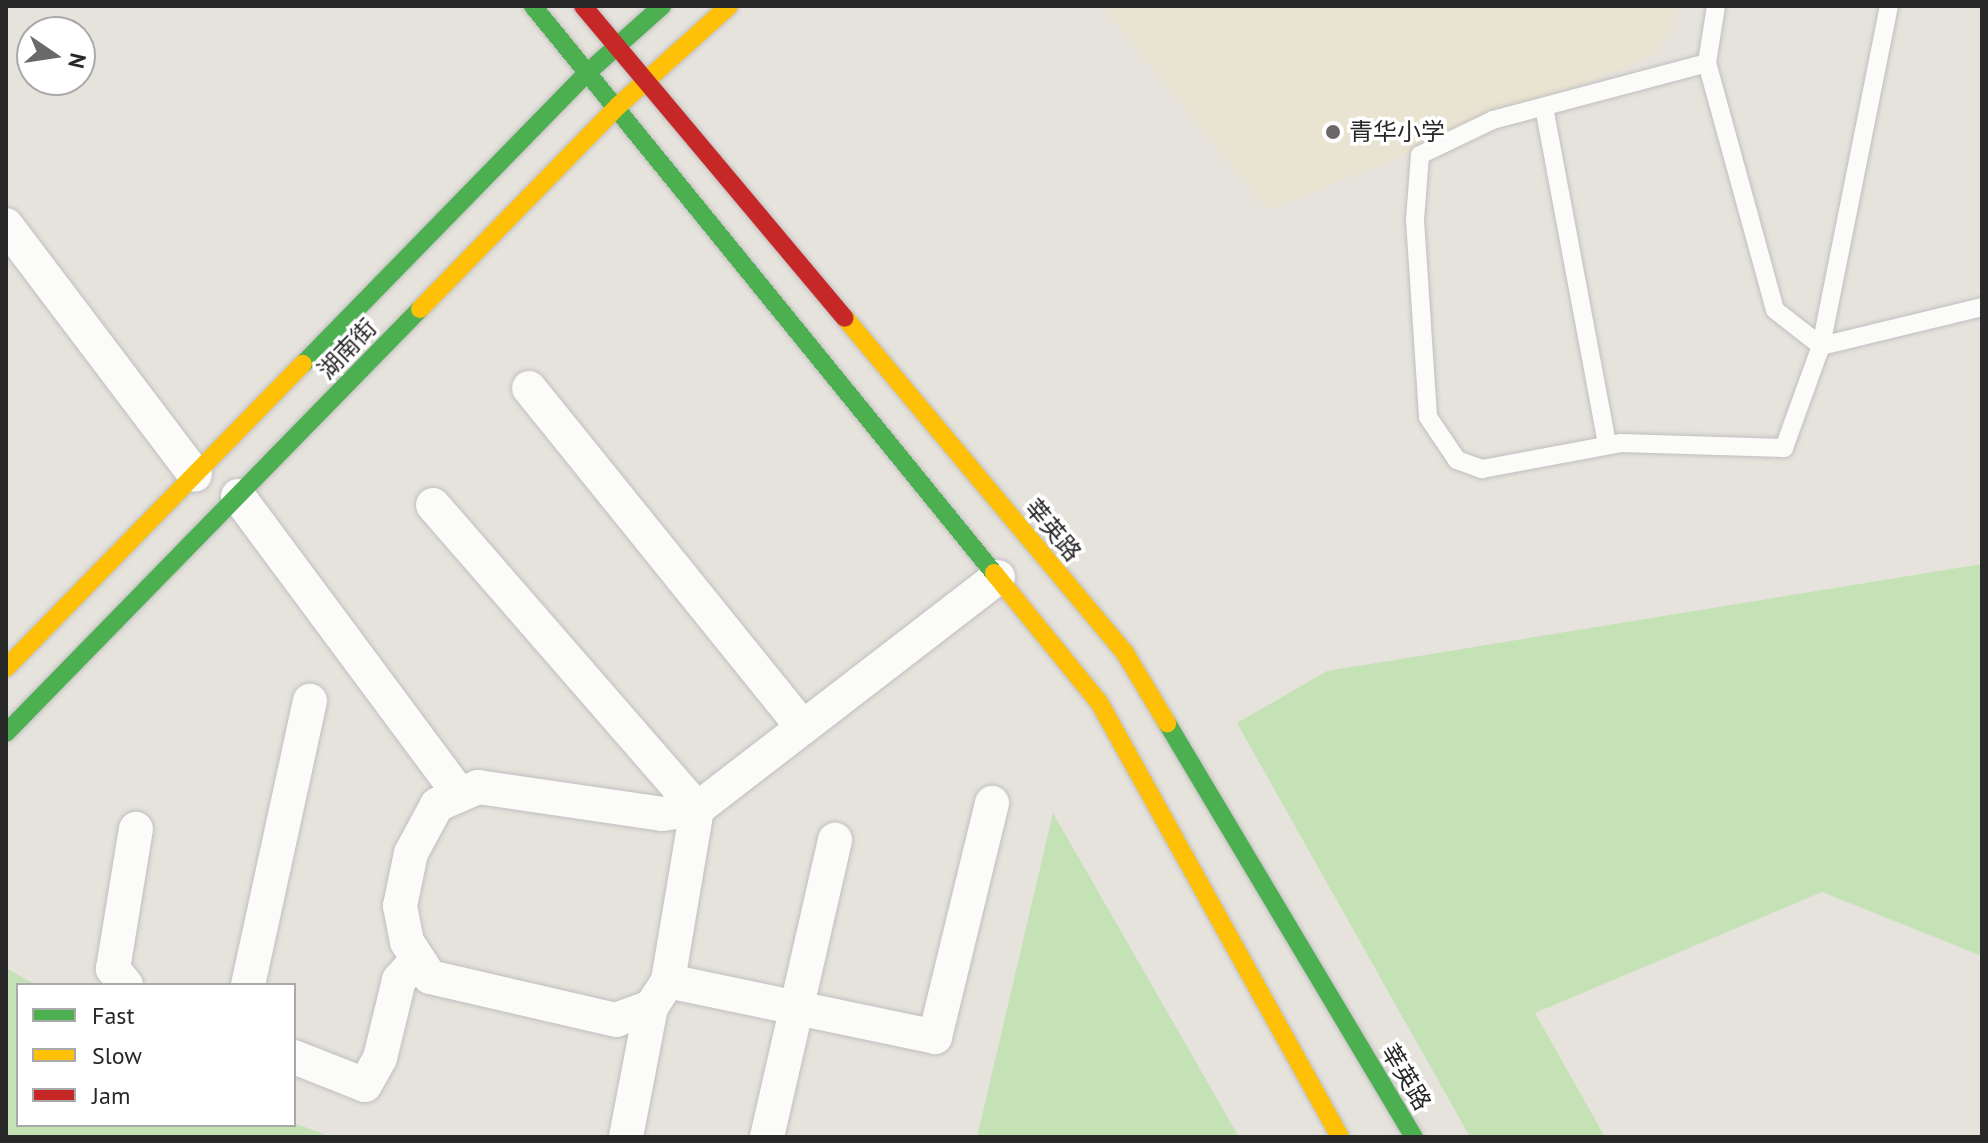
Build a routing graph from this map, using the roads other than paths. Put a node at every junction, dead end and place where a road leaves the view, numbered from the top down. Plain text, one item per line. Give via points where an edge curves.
1 (533, 6) edge
2 (583, 6) edge
3 (662, 6) edge
4 (729, 6) edge
5 (1716, 6) edge
6 (1889, 6) edge
7 (616, 48) junction
8 (1707, 63) junction
9 (587, 73) junction
10 (647, 80) junction
11 (618, 106) junction
12 (1544, 107) junction
13 (6, 225) edge
14 (1982, 307) edge
15 (1821, 346) junction
16 (529, 388) dead end
17 (1607, 445) junction
18 (195, 475) junction
19 (238, 496) junction
20 (433, 505) dead end
21 (998, 577) junction
22 (6, 668) edge
23 (310, 701) dead end
24 (803, 727) junction
25 (6, 733) edge
26 (460, 795) junction
27 (992, 803) dead end
28 (697, 809) junction
29 (136, 829) dead end
30 (835, 840) dead end
31 (418, 959) junction
32 (124, 983) edge
33 (248, 983) edge
34 (660, 994) junction
35 (796, 1008) junction
36 (296, 1058) edge
37 (626, 1137) edge
38 (767, 1137) edge
39 (1340, 1137) edge
40 (1414, 1137) edge

1 - 9 main road
2 - 7 main road, 莘英路
3 - 7 main road, 湖南街
4 - 10 main road, 湖南街
5 - 8 lane
6 - 15 lane
7 - 9 main road, 湖南街
7 - 10 main road, 莘英路
8 - 12 lane
8 - 15 lane via 1775,310
9 - 11 main road
9 - 18 main road, 湖南街
10 - 11 main road, 湖南街
10 - 40 main road, 莘英路 via 1125,653
11 - 19 main road, 湖南街
11 - 21 main road
12 - 17 lane
12 - 17 lane via 1493,120 1420,155 1415,220 1428,417 1457,460 1482,469
13 - 18 street
14 - 15 lane
15 - 17 lane via 1784,448
16 - 24 street
18 - 22 main road, 湖南街
19 - 25 main road, 湖南街
19 - 26 street
20 - 28 street
21 - 24 street
21 - 39 main road via 1099,702
23 - 33 street
24 - 28 street
26 - 28 street via 478,787 662,814
26 - 31 street via 437,805 411,853 400,906 407,942
27 - 35 street via 935,1037
28 - 34 street
29 - 32 street via 113,969
30 - 35 street
31 - 34 street via 430,977 616,1020
31 - 36 street via 399,980 380,1058 365,1085
34 - 35 street
34 - 37 street
35 - 38 street

